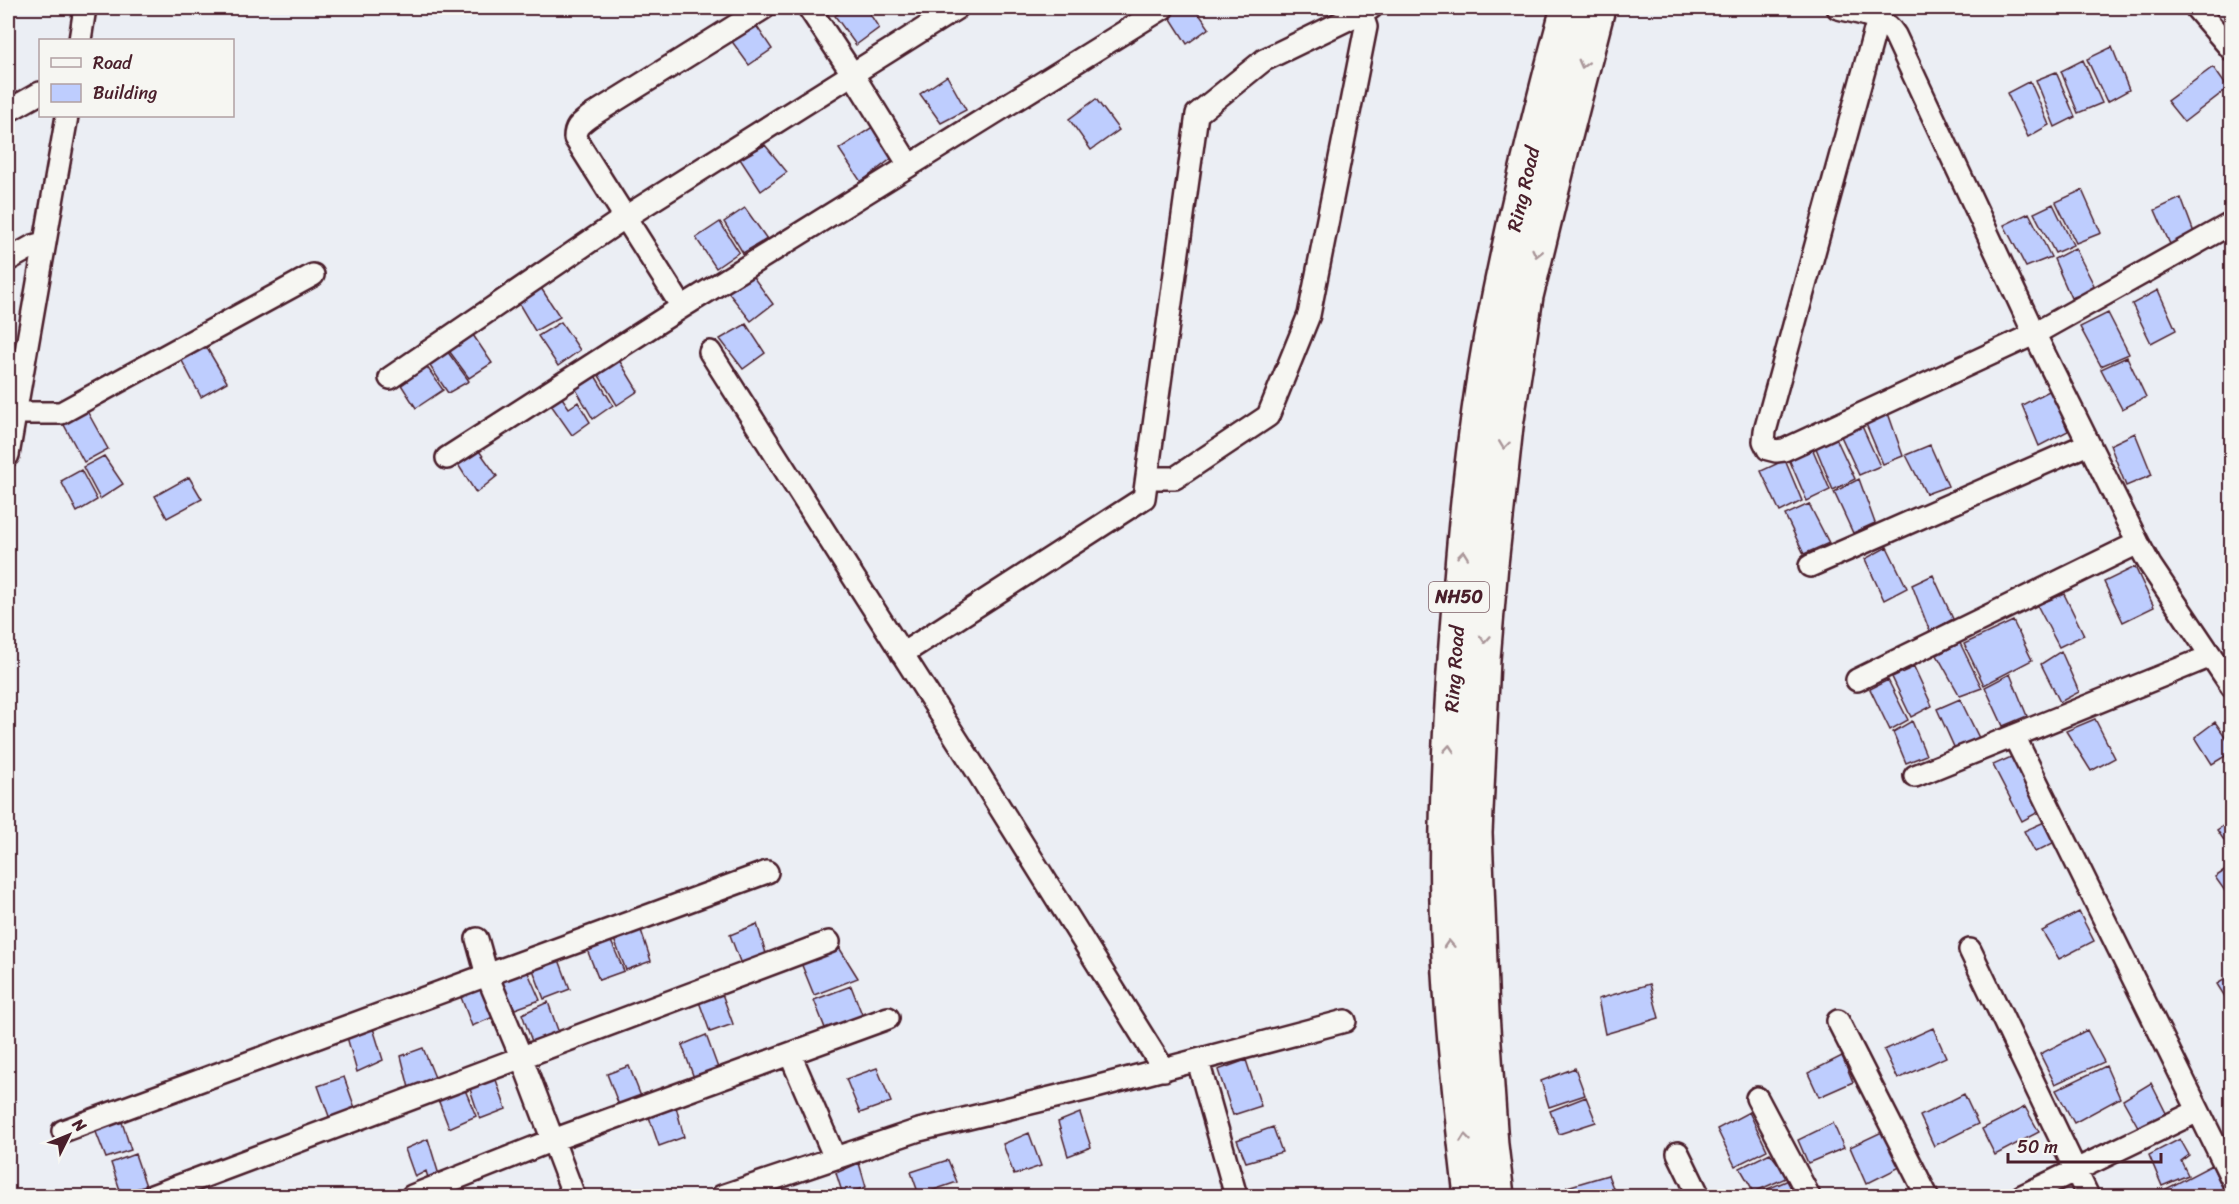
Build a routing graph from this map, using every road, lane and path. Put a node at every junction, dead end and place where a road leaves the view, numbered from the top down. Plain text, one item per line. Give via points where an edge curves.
1 (85, 8) edge
2 (764, 8) edge
3 (809, 8) edge
4 (957, 8) edge
5 (1163, 8) edge
6 (1568, 8) edge
7 (1598, 8) edge
8 (1838, 8) edge
9 (2196, 8) edge
10 (1366, 10) edge
11 (1877, 12) edge
12 (80, 39) edge
13 (2232, 50) edge
14 (852, 73) junction
15 (39, 94) edge
16 (8, 111) edge
17 (67, 117) edge
18 (909, 165) junction
19 (624, 218) junction
20 (2232, 223) edge
21 (44, 243) junction
22 (8, 260) edge
23 (313, 275) dead end
24 (682, 307) junction
25 (2034, 334) junction
26 (710, 352) dead end
27 (390, 378) dead end
28 (15, 413) junction
29 (2088, 444) junction
30 (8, 445) edge
31 (447, 458) dead end
32 (1147, 478) junction
33 (2138, 543) junction
34 (1810, 566) dead end
35 (902, 654) junction
36 (2211, 657) junction
37 (1857, 680) dead end
38 (2232, 687) edge
39 (2014, 736) junction
40 (1915, 776) dead end
41 (767, 872) dead end
42 (477, 939) dead end
43 (829, 942) dead end
44 (1970, 950) dead end
45 (487, 975) junction
46 (888, 1018) dead end
47 (1346, 1021) dead end
48 (1838, 1021) dead end
49 (790, 1054) junction
50 (522, 1059) junction
51 (1198, 1061) junction
52 (1164, 1070) junction
53 (1757, 1098) dead end
54 (2198, 1111) junction
55 (63, 1131) dead end
56 (553, 1140) junction
57 (1678, 1153) dead end
58 (835, 1158) junction
59 (2076, 1170) junction
60 (2232, 1179) edge
61 (152, 1197) edge
62 (412, 1197) edge
63 (574, 1197) edge
64 (722, 1197) edge
65 (1236, 1197) edge
66 (1471, 1197) edge
67 (1497, 1197) edge
68 (1700, 1197) edge
69 (1809, 1197) edge
70 (1927, 1197) edge
71 (2022, 1197) edge
72 (2088, 1197) edge

1 - 12 street
2 - 19 street via 576,128 575,138
3 - 14 street
4 - 14 street
5 - 18 street
66 -> 6 highway, Ring Road / NH50 via 1455,1054 1447,901 1449,759 1460,580 1492,332 1546,87
7 -> 67 highway, Ring Road / NH50 via 1526,296 1491,564 1475,833 1482,1014
8 - 11 street
9 - 13 street
10 - 32 street via 1366,27 1309,315 1268,416 1175,478
10 - 32 street via 1264,60 1197,114
11 - 25 street via 1895,35
11 - 25 street via 1764,441 1768,449 1784,450
14 - 18 street
14 - 19 street
15 - 16 street
17 - 21 street
18 - 24 street
19 - 24 street
19 - 27 street
20 - 25 street
21 - 22 street
21 - 28 street
23 - 28 street via 61,413
24 - 31 street
25 - 29 street
26 - 35 street
28 - 30 street
29 - 33 street
29 - 34 street
32 - 35 street via 1144,498
33 - 36 street
33 - 37 street
35 - 52 street
36 - 38 street
36 - 39 street
39 - 40 street
39 - 54 street
41 - 45 street
42 - 45 street
43 - 50 street
44 - 59 street
45 - 50 street
45 - 55 street
46 - 49 street
47 - 51 street
48 - 70 street
49 - 56 street
49 - 58 street
50 - 56 street
50 - 61 street
51 - 52 street
51 - 65 street
52 - 58 street via 919,1130
53 - 69 street
54 - 59 street
54 - 60 street
56 - 62 street
56 - 63 street
57 - 68 street
58 - 64 street
59 - 71 street
59 - 72 street

